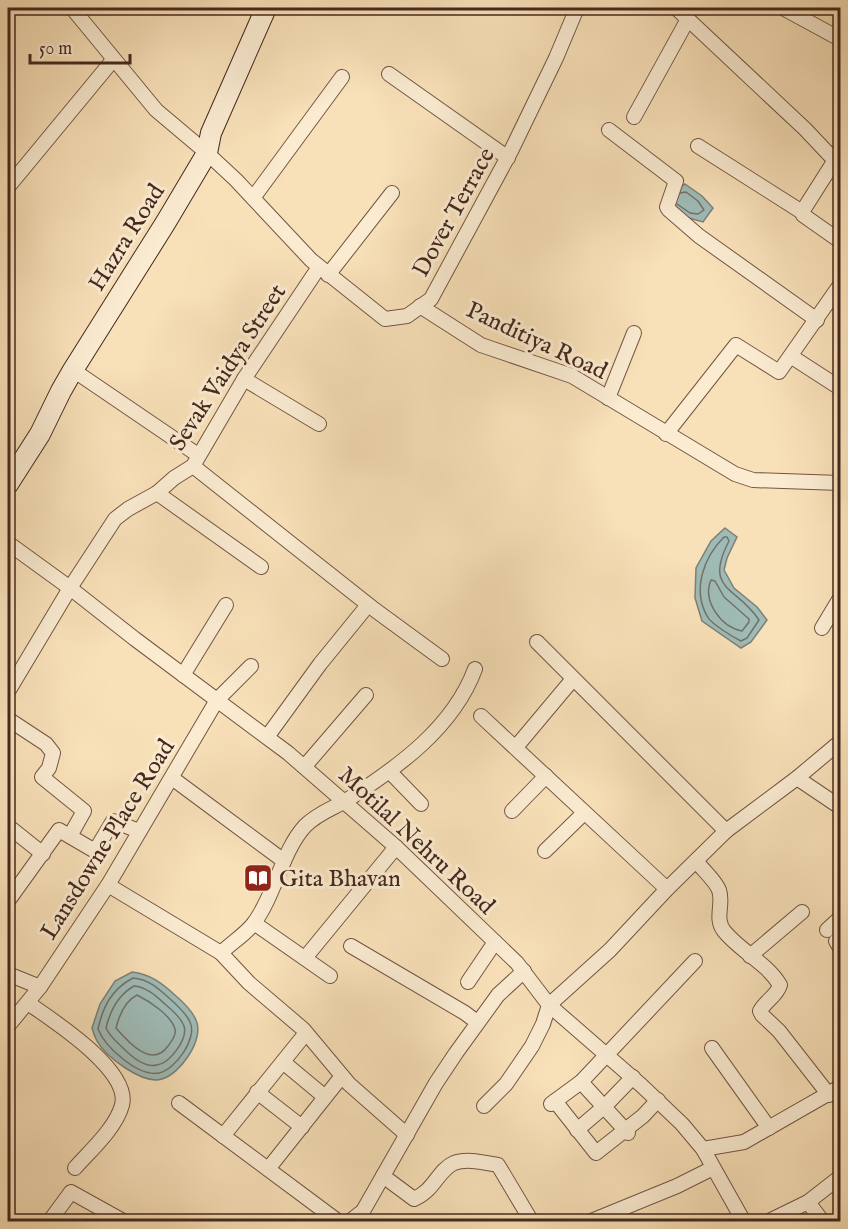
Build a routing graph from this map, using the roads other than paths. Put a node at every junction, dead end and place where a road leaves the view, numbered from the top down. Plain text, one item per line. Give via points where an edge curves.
1 (72, 8) edge
2 (266, 8) edge
3 (577, 8) edge
4 (676, 8) edge
5 (783, 8) edge
6 (688, 18) junction
7 (840, 39) edge
8 (114, 60) junction
9 (389, 74) dead end
10 (342, 77) dead end
11 (634, 117) dead end
12 (609, 130) dead end
13 (698, 146) dead end
14 (207, 153) junction
15 (508, 158) junction
16 (837, 163) edge
17 (8, 187) edge
18 (392, 193) dead end
19 (253, 198) junction
20 (802, 212) junction
21 (840, 241) edge
22 (324, 271) junction
23 (840, 285) edge
24 (420, 306) junction
25 (817, 320) junction
26 (634, 333) dead end
27 (792, 357) junction
28 (73, 370) junction
29 (244, 379) junction
30 (840, 388) edge
31 (608, 398) junction
32 (319, 424) dead end
33 (666, 434) junction
34 (196, 460) junction
35 (840, 483) edge
36 (8, 484) edge
37 (157, 493) junction
38 (8, 543) edge
39 (261, 567) dead end
40 (70, 588) junction
41 (840, 598) edge
42 (226, 605) dead end
43 (368, 605) junction
44 (822, 628) dead end
45 (537, 642) dead end
46 (442, 659) dead end
47 (251, 666) dead end
48 (476, 669) dead end
49 (183, 675) junction
50 (573, 679) junction
51 (8, 691) edge
52 (366, 695) dead end
53 (217, 700) junction
54 (481, 716) dead end
55 (8, 718) edge
56 (267, 737) junction
57 (840, 742) edge
58 (516, 747) junction
59 (304, 766) junction
60 (390, 772) junction
61 (546, 776) junction
62 (172, 778) junction
63 (797, 778) junction
64 (344, 802) junction
65 (421, 804) dead end
66 (840, 807) edge
67 (512, 811) dead end
68 (584, 813) junction
69 (8, 826) edge
70 (139, 831) junction
71 (726, 831) junction
72 (70, 836) junction
73 (396, 848) junction
74 (545, 851) dead end
75 (43, 854) junction
76 (284, 861) junction
77 (696, 861) junction
78 (108, 885) junction
79 (667, 889) junction
80 (8, 901) edge
81 (802, 912) dead end
82 (840, 918) edge
83 (254, 923) junction
84 (827, 930) dead end
85 (495, 942) junction
86 (351, 946) dead end
87 (220, 953) junction
88 (750, 956) junction
89 (305, 958) junction
90 (695, 961) dead end
91 (524, 971) junction
92 (8, 974) edge
93 (330, 976) dead end
94 (468, 982) dead end
95 (40, 987) junction
96 (28, 1003) junction
97 (549, 1005) junction
98 (477, 1022) junction
99 (8, 1026) edge
100 (306, 1033) junction
101 (712, 1048) dead end
102 (606, 1054) junction
103 (283, 1062) junction
104 (342, 1076) junction
105 (633, 1077) junction
106 (581, 1082) junction
107 (835, 1091) edge
108 (258, 1092) junction
109 (325, 1097) junction
110 (658, 1100) junction
111 (179, 1103) dead end
112 (484, 1106) dead end
113 (605, 1106) junction
114 (302, 1127) junction
115 (769, 1128) junction
116 (577, 1130) junction
117 (626, 1131) junction
118 (407, 1135) junction
119 (223, 1136) junction
120 (703, 1149) junction
121 (75, 1168) dead end
122 (713, 1168) junction
123 (268, 1169) junction
124 (383, 1176) junction
125 (840, 1177) edge
126 (808, 1202) junction
127 (51, 1221) edge
128 (125, 1221) edge
129 (339, 1221) edge
130 (349, 1221) edge
131 (532, 1221) edge
132 (589, 1221) edge
133 (744, 1221) edge
134 (767, 1221) edge
135 (822, 1221) edge

1 - 8 street, Dover Terrace
2 - 14 main road, Hazra Road via 211,133
3 - 15 street, Dover Terrace
4 - 6 street
5 - 7 street
6 - 11 street
6 - 16 street
8 - 14 street, Dover Terrace via 156,110
8 - 17 street
9 - 15 street
10 - 19 street
12 - 25 street via 676,181 669,210
13 - 20 street
14 - 19 street, Dover Terrace
14 - 28 main road, Hazra Road
15 - 24 street, Dover Terrace via 431,299
16 - 20 street
18 - 22 street, Sevak Vaidya Street
19 - 22 street, Dover Terrace
20 - 21 street
22 - 24 street, Dover Terrace via 385,320 407,316
22 - 29 street, Sevak Vaidya Street
23 - 25 street
24 - 31 street, Panditiya Road via 481,345 572,376
25 - 27 street
26 - 31 street
27 - 30 street
27 - 33 street via 779,372 736,345
28 - 34 street
28 - 36 main road, Hazra Road via 40,434
29 - 32 street
29 - 34 street, Sevak Vaidya Street
31 - 33 street, Panditiya Road
33 - 35 street, Panditiya Road via 735,474 753,480
34 - 37 street, Sevak Vaidya Street
34 - 43 street
37 - 39 street
37 - 40 street, Sevak Vaidya Street via 115,519
38 - 40 street, Motilal Nehru Road
40 - 49 street, Motilal Nehru Road
40 - 51 street, Sevak Vaidya Street
41 - 44 street
42 - 49 street
43 - 46 street
43 - 56 street
45 - 50 street
47 - 53 street, Lansdowne Place Road
48 - 60 street via 462,696 437,728
49 - 53 street, Motilal Nehru Road
50 - 58 street
50 - 71 street
52 - 59 street
53 - 56 street, Motilal Nehru Road
53 - 62 street, Lansdowne Place Road
54 - 58 street
55 - 72 street via 54,753 42,777 84,811
56 - 59 street, Motilal Nehru Road
57 - 63 street
58 - 61 street
59 - 64 street, Motilal Nehru Road
60 - 64 street
60 - 65 street
61 - 67 street
61 - 68 street
62 - 70 street, Lansdowne Place Road
62 - 76 street
63 - 66 street
63 - 71 street
64 - 73 street, Motilal Nehru Road
64 - 76 street via 316,815
68 - 74 street
68 - 79 street
69 - 75 street
70 - 72 street via 113,821 95,851
70 - 78 street, Lansdowne Place Road
71 - 77 street
72 - 75 street via 59,830
73 - 85 street, Motilal Nehru Road
73 - 89 street
75 - 80 street
76 - 83 street
77 - 79 street
77 - 88 street via 719,889 722,928
78 - 87 street
78 - 95 street, Lansdowne Place Road
79 - 97 street via 610,950
81 - 88 street
82 - 84 street
83 - 87 street
83 - 89 street
85 - 91 street, Motilal Nehru Road
85 - 94 street
86 - 98 street
87 - 100 street
88 - 107 street via 780,985 760,1011 762,1016
89 - 93 street
90 - 102 street
91 - 97 street, Motilal Nehru Road
91 - 98 street
92 - 95 street
95 - 96 street, Lansdowne Place Road
96 - 99 street, Lansdowne Place Road
96 - 121 street via 82,1042 110,1071 120,1088 123,1102 119,1113
97 - 102 street, Motilal Nehru Road
97 - 112 street via 532,1046 506,1084
98 - 118 street
100 - 103 street
100 - 104 street
101 - 115 street
102 - 105 street, Motilal Nehru Road
102 - 106 street
103 - 108 street
103 - 109 street
104 - 109 street
104 - 118 street
105 - 110 street, Motilal Nehru Road
105 - 113 street
106 - 113 street
106 - 116 street via 553,1103
107 - 115 street
108 - 114 street
108 - 119 street
109 - 114 street
110 - 117 street
110 - 120 street, Motilal Nehru Road
111 - 119 street
113 - 116 street
113 - 117 street
114 - 123 street
115 - 120 street via 744,1142
116 - 117 street via 596,1153
118 - 124 street
119 - 123 street
120 - 122 street, Motilal Nehru Road
122 - 132 street
122 - 133 street, Motilal Nehru Road
123 - 129 street
124 - 130 street via 363,1211
124 - 131 street via 414,1199 426,1194 454,1164 472,1161 498,1165
125 - 126 street
126 - 134 street
126 - 135 street
127 - 128 street via 70,1192

